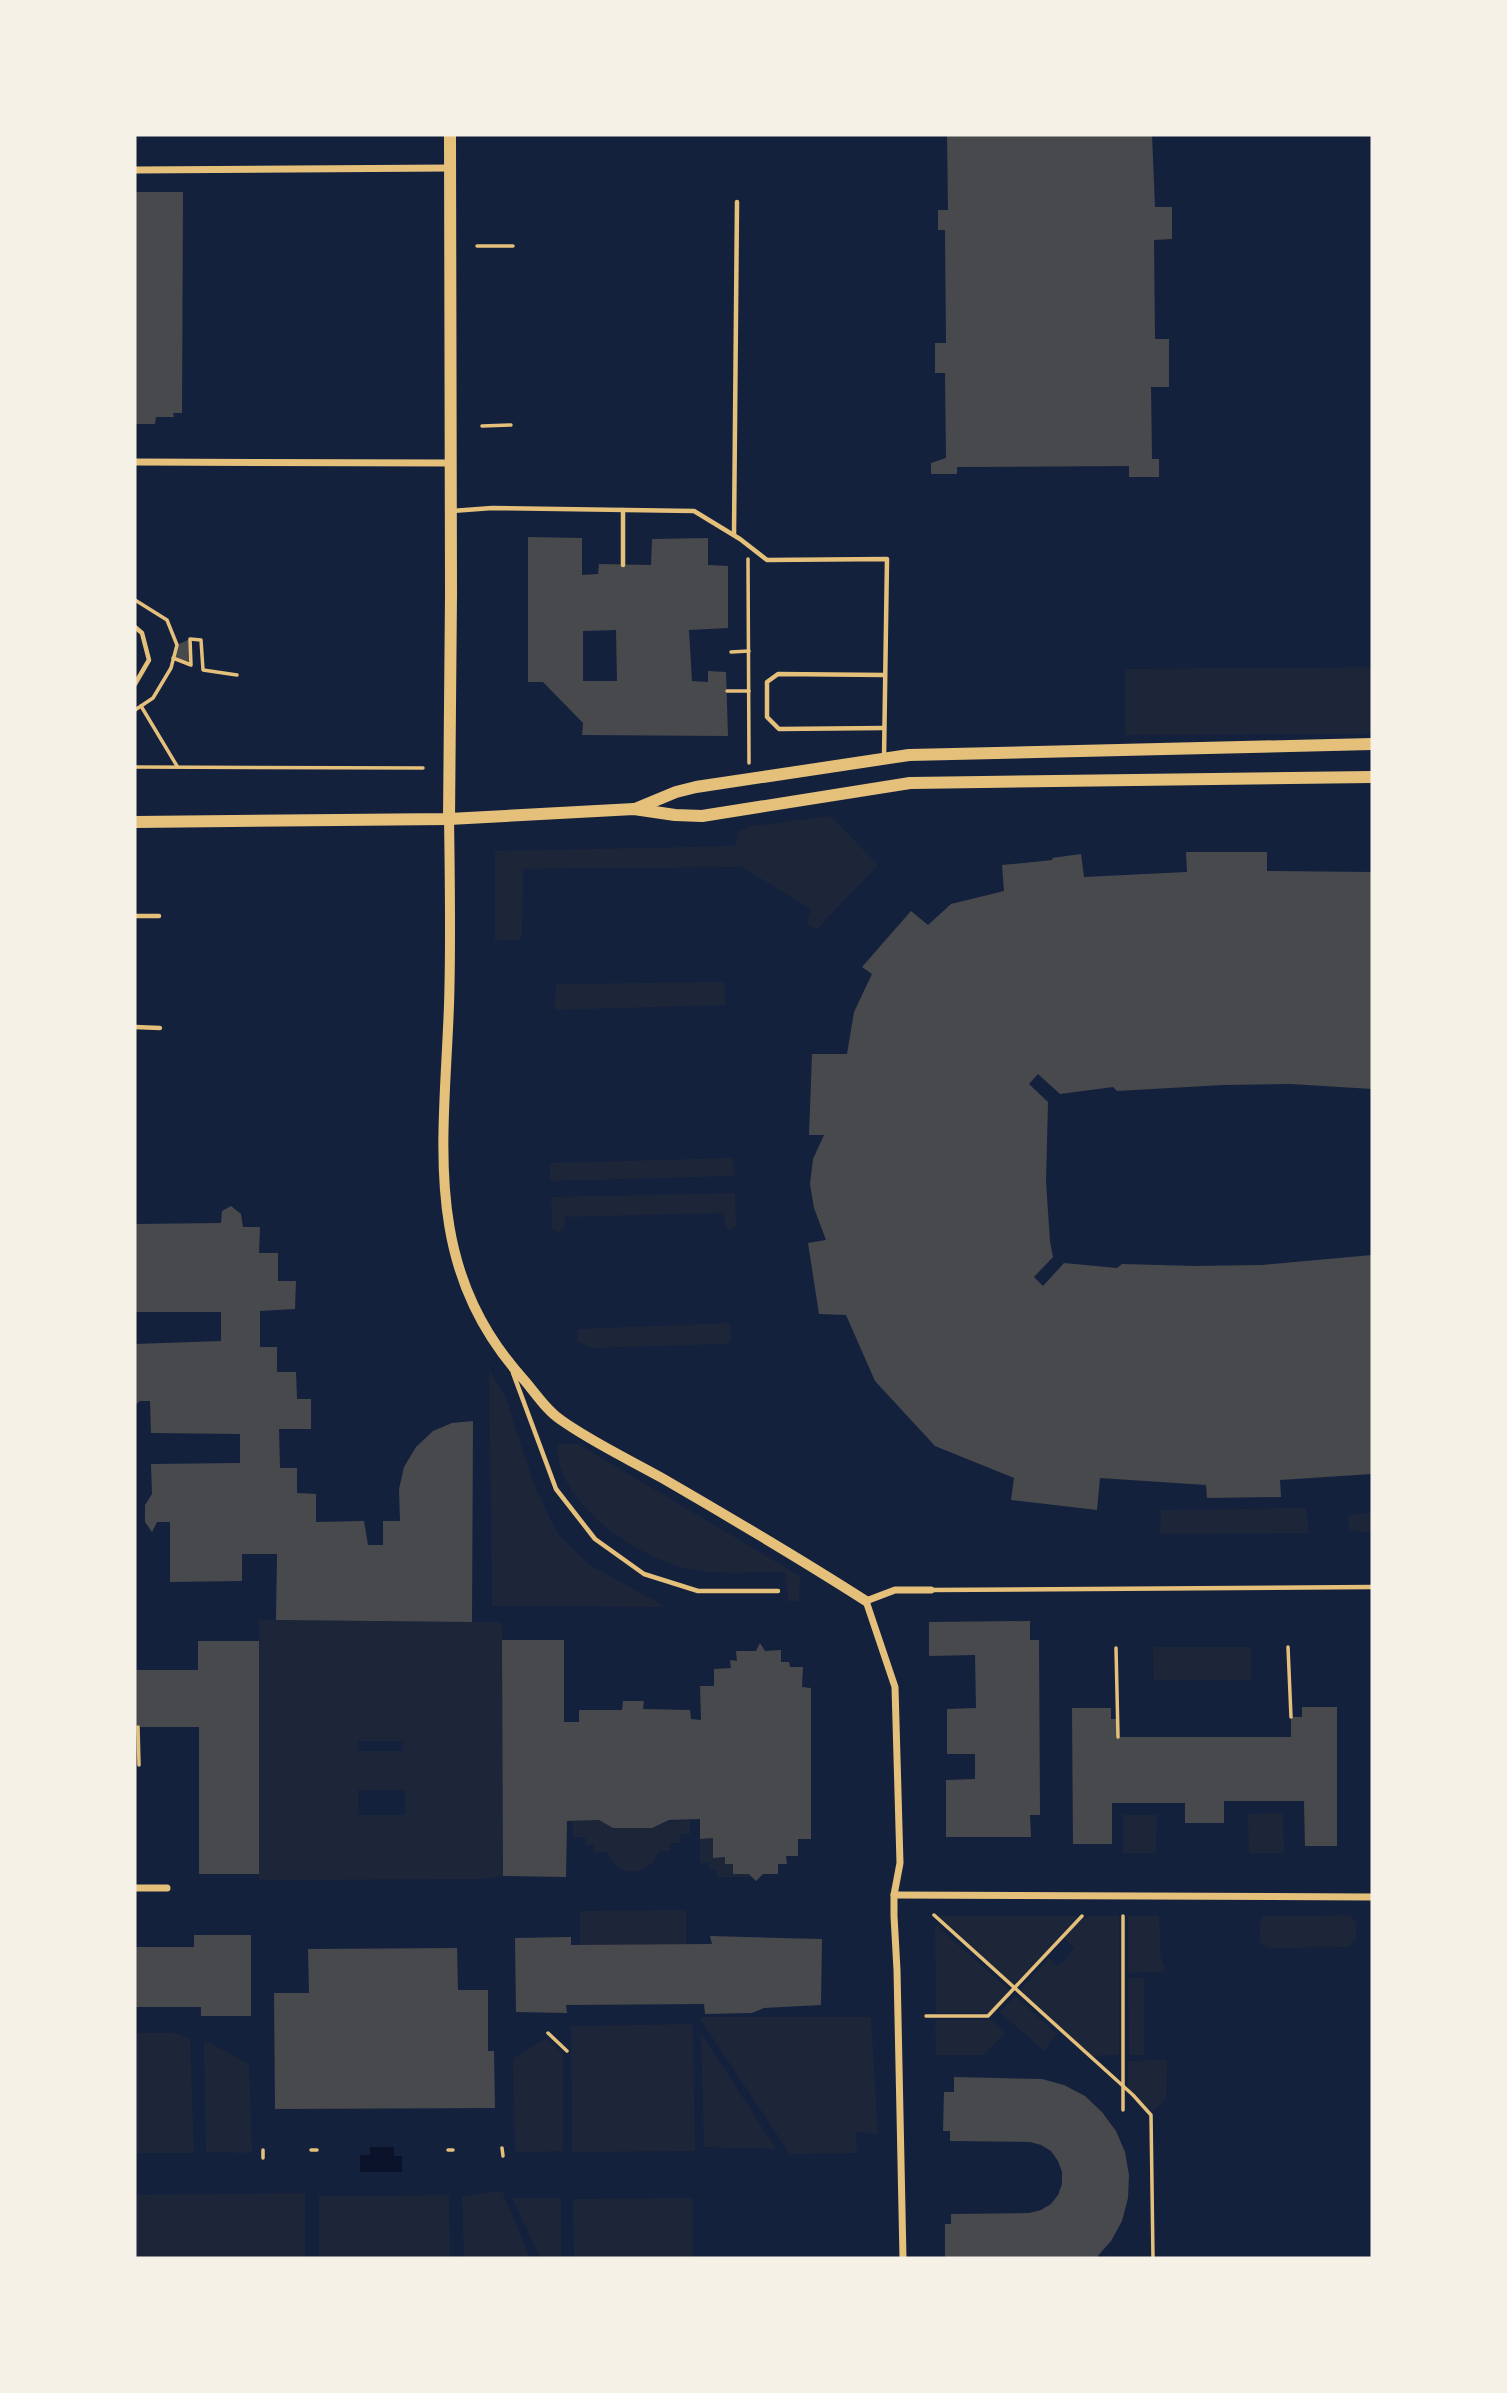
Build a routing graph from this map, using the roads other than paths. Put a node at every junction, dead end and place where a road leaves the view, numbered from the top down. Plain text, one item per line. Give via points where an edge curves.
1 (450, 135) edge
2 (450, 168) junction
3 (135, 170) edge
4 (737, 202) dead end
5 (135, 462) edge
6 (451, 463) junction
7 (623, 510) junction
8 (451, 511) junction
9 (734, 535) junction
10 (623, 565) dead end
11 (135, 628) edge
12 (885, 675) junction
13 (135, 684) edge
14 (884, 728) junction
15 (1372, 744) edge
16 (884, 759) junction
17 (1372, 777) edge
18 (634, 809) junction
19 (449, 819) junction
20 (135, 822) edge
21 (135, 916) edge
22 (159, 916) dead end
23 (135, 1027) edge
24 (160, 1028) dead end
25 (510, 1366) junction
26 (1372, 1587) edge
27 (931, 1590) joint
28 (778, 1591) dead end
29 (866, 1601) junction
30 (135, 1888) edge
31 (167, 1888) dead end
32 (894, 1895) junction
33 (1372, 1897) edge
34 (903, 2258) edge

1 - 2 main road
2 - 3 street
2 - 6 main road
4 - 9 lane
5 - 6 street
6 - 8 main road
7 - 8 lane
7 - 9 lane via 694,511
7 - 10 lane
8 - 19 main road
9 - 12 lane via 767,560 887,559
11 - 13 lane via 142,633 149,660
12 - 14 lane
12 - 14 lane via 778,674 767,682 767,718 779,729
14 - 16 lane
15 - 16 main road
16 - 18 main road via 696,787
17 - 18 main road via 910,783 702,816
18 - 19 main road
19 - 20 main road
19 - 25 street via 446,1212 460,1274 480,1319
21 - 22 lane
23 - 24 lane
25 - 28 lane via 556,1489 595,1539 644,1574 698,1591
25 - 29 street via 559,1419
26 - 27 lane
27 - 29 street via 895,1590
29 - 32 street via 895,1687 900,1863
30 - 31 street
32 - 33 street
32 - 34 street

